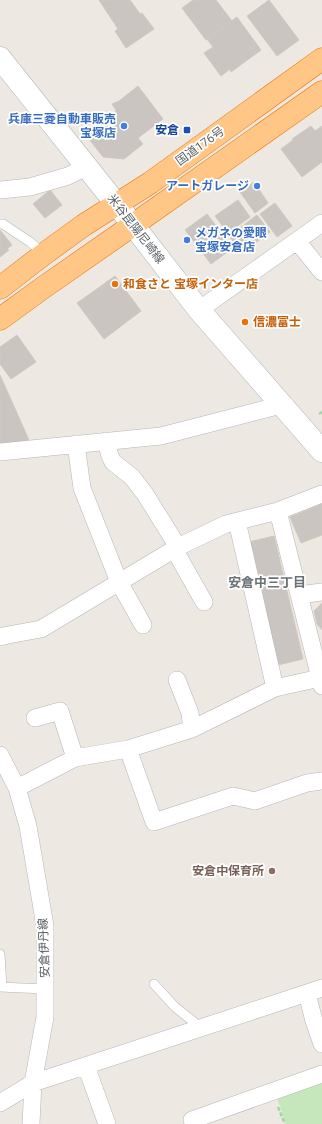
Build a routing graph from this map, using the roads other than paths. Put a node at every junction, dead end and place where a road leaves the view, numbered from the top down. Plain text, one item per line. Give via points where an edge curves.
1 (0, 58) edge
2 (322, 59) edge
3 (322, 92) edge
4 (86, 167) junction
5 (0, 190) edge
6 (116, 204) junction
7 (322, 223) edge
8 (0, 224) edge
9 (133, 225) junction
10 (297, 241) junction
11 (44, 254) junction
12 (322, 272) edge
13 (0, 288) edge
14 (199, 310) junction
15 (0, 319) edge
16 (281, 404) junction
17 (106, 441) junction
18 (76, 444) junction
19 (322, 451) edge
20 (0, 452) edge
21 (322, 494) edge
22 (278, 511) junction
23 (236, 521) junction
24 (176, 548) junction
25 (119, 582) junction
26 (322, 592) edge
27 (299, 595) junction
28 (204, 602) dead end
29 (143, 626) dead end
30 (0, 637) edge
31 (177, 680) dead end
32 (321, 682) edge
33 (275, 688) junction
34 (35, 718) dead end
35 (192, 729) junction
36 (128, 749) junction
37 (0, 755) edge
38 (75, 758) junction
39 (322, 781) edge
40 (17, 788) junction
41 (0, 954) edge
42 (154, 984) dead end
43 (1, 987) edge
44 (45, 989) junction
45 (315, 990) edge
46 (197, 1029) junction
47 (322, 1044) edge
48 (86, 1066) junction
49 (322, 1074) edge
50 (33, 1083) junction
51 (0, 1103) edge
52 (187, 1123) edge
53 (31, 1124) edge
54 (107, 1124) edge

1 - 4 main road, 米谷昆陽尼崎線
2 - 6 highway, 国道176号
3 - 9 highway
4 - 5 street via 68,176 30,187
4 - 6 main road, 米谷昆陽尼崎線
6 - 9 main road, 米谷昆陽尼崎線
6 - 11 highway, 国道176号
7 - 10 street
8 - 11 lane via 30,242
9 - 14 main road, 米谷昆陽尼崎線
9 - 15 highway
10 - 12 street
10 - 14 street
11 - 13 highway, 国道176号
14 - 16 main road, 米谷昆陽尼崎線
16 - 17 street via 161,436
16 - 19 main road, 米谷昆陽尼崎線
17 - 18 street
17 - 24 street via 113,462 132,477 145,494
18 - 20 street
18 - 25 street via 82,488
21 - 22 street
22 - 23 street
22 - 27 street
23 - 24 street
23 - 33 street
24 - 25 street
24 - 28 street
25 - 29 street
25 - 30 street via 41,629
26 - 27 street
27 - 32 street
31 - 35 street via 190,712
32 - 33 street
33 - 35 street
34 - 38 street via 60,711
35 - 36 street
36 - 38 street
36 - 39 street via 154,822 233,796 255,801 307,783
37 - 40 street, 安倉伊丹線
38 - 40 street
40 - 44 street, 安倉伊丹線 via 28,826 45,926
41 - 43 lane
42 - 46 lane via 175,1007 194,1022
43 - 44 lane
44 - 50 street, 安倉伊丹線 via 46,1017
45 - 46 street
45 - 47 street via 314,1021
46 - 48 street
48 - 50 street
48 - 54 street
49 - 52 street
50 - 51 street
50 - 53 street, 安倉伊丹線

